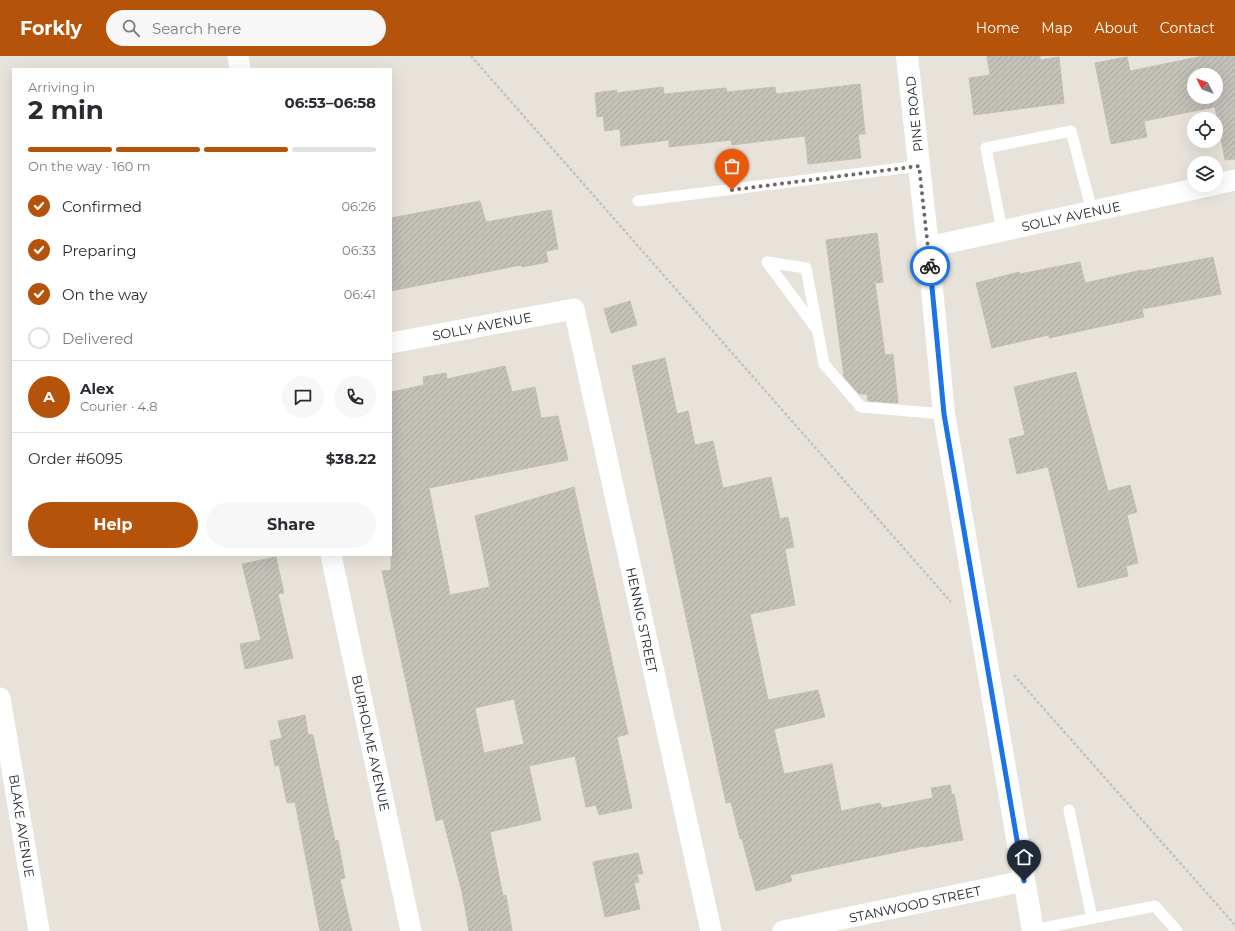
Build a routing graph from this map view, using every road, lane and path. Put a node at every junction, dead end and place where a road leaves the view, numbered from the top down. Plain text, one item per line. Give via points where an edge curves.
1 (238, 56) edge
2 (471, 56) edge
3 (907, 56) edge
4 (240, 68) edge
5 (919, 166) junction
6 (1235, 180) edge
7 (1223, 183) edge
8 (1187, 191) edge
9 (638, 201) dead end
10 (1092, 211) junction
11 (1002, 231) junction
12 (928, 247) junction
13 (574, 309) joint
14 (818, 331) junction
15 (392, 343) edge
16 (944, 414) junction
17 (331, 556) edge
18 (954, 606) dead end
19 (1009, 669) dead end
20 (0, 698) edge
21 (1069, 810) dead end
22 (1024, 881) junction
23 (1092, 918) junction
24 (1235, 925) edge
25 (1033, 930) edge
26 (39, 931) edge
27 (412, 931) edge
28 (711, 931) edge
29 (783, 931) edge
30 (1177, 931) edge

1 - 4 street
2 - 18 path
3 - 5 street, PINE ROAD
5 - 9 lane
5 - 12 street, PINE ROAD
6 - 7 street
8 - 10 street, SOLLY AVENUE
10 - 11 street, SOLLY AVENUE
10 - 11 lane via 1071,131 986,148
11 - 12 street, SOLLY AVENUE
12 - 16 street, PINE ROAD
13 - 15 street, SOLLY AVENUE
13 - 28 street, HENNIG STREET
14 - 14 lane via 806,268 767,262 814,324
14 - 16 lane via 824,364 861,407
16 - 22 street, PINE ROAD
17 - 27 street, BURHOLME AVENUE
19 - 24 path
20 - 26 street, BLAKE AVENUE
21 - 23 lane
22 - 25 street, PINE ROAD
22 - 29 street, STANWOOD STREET
23 - 25 lane
23 - 30 lane via 1154,906

